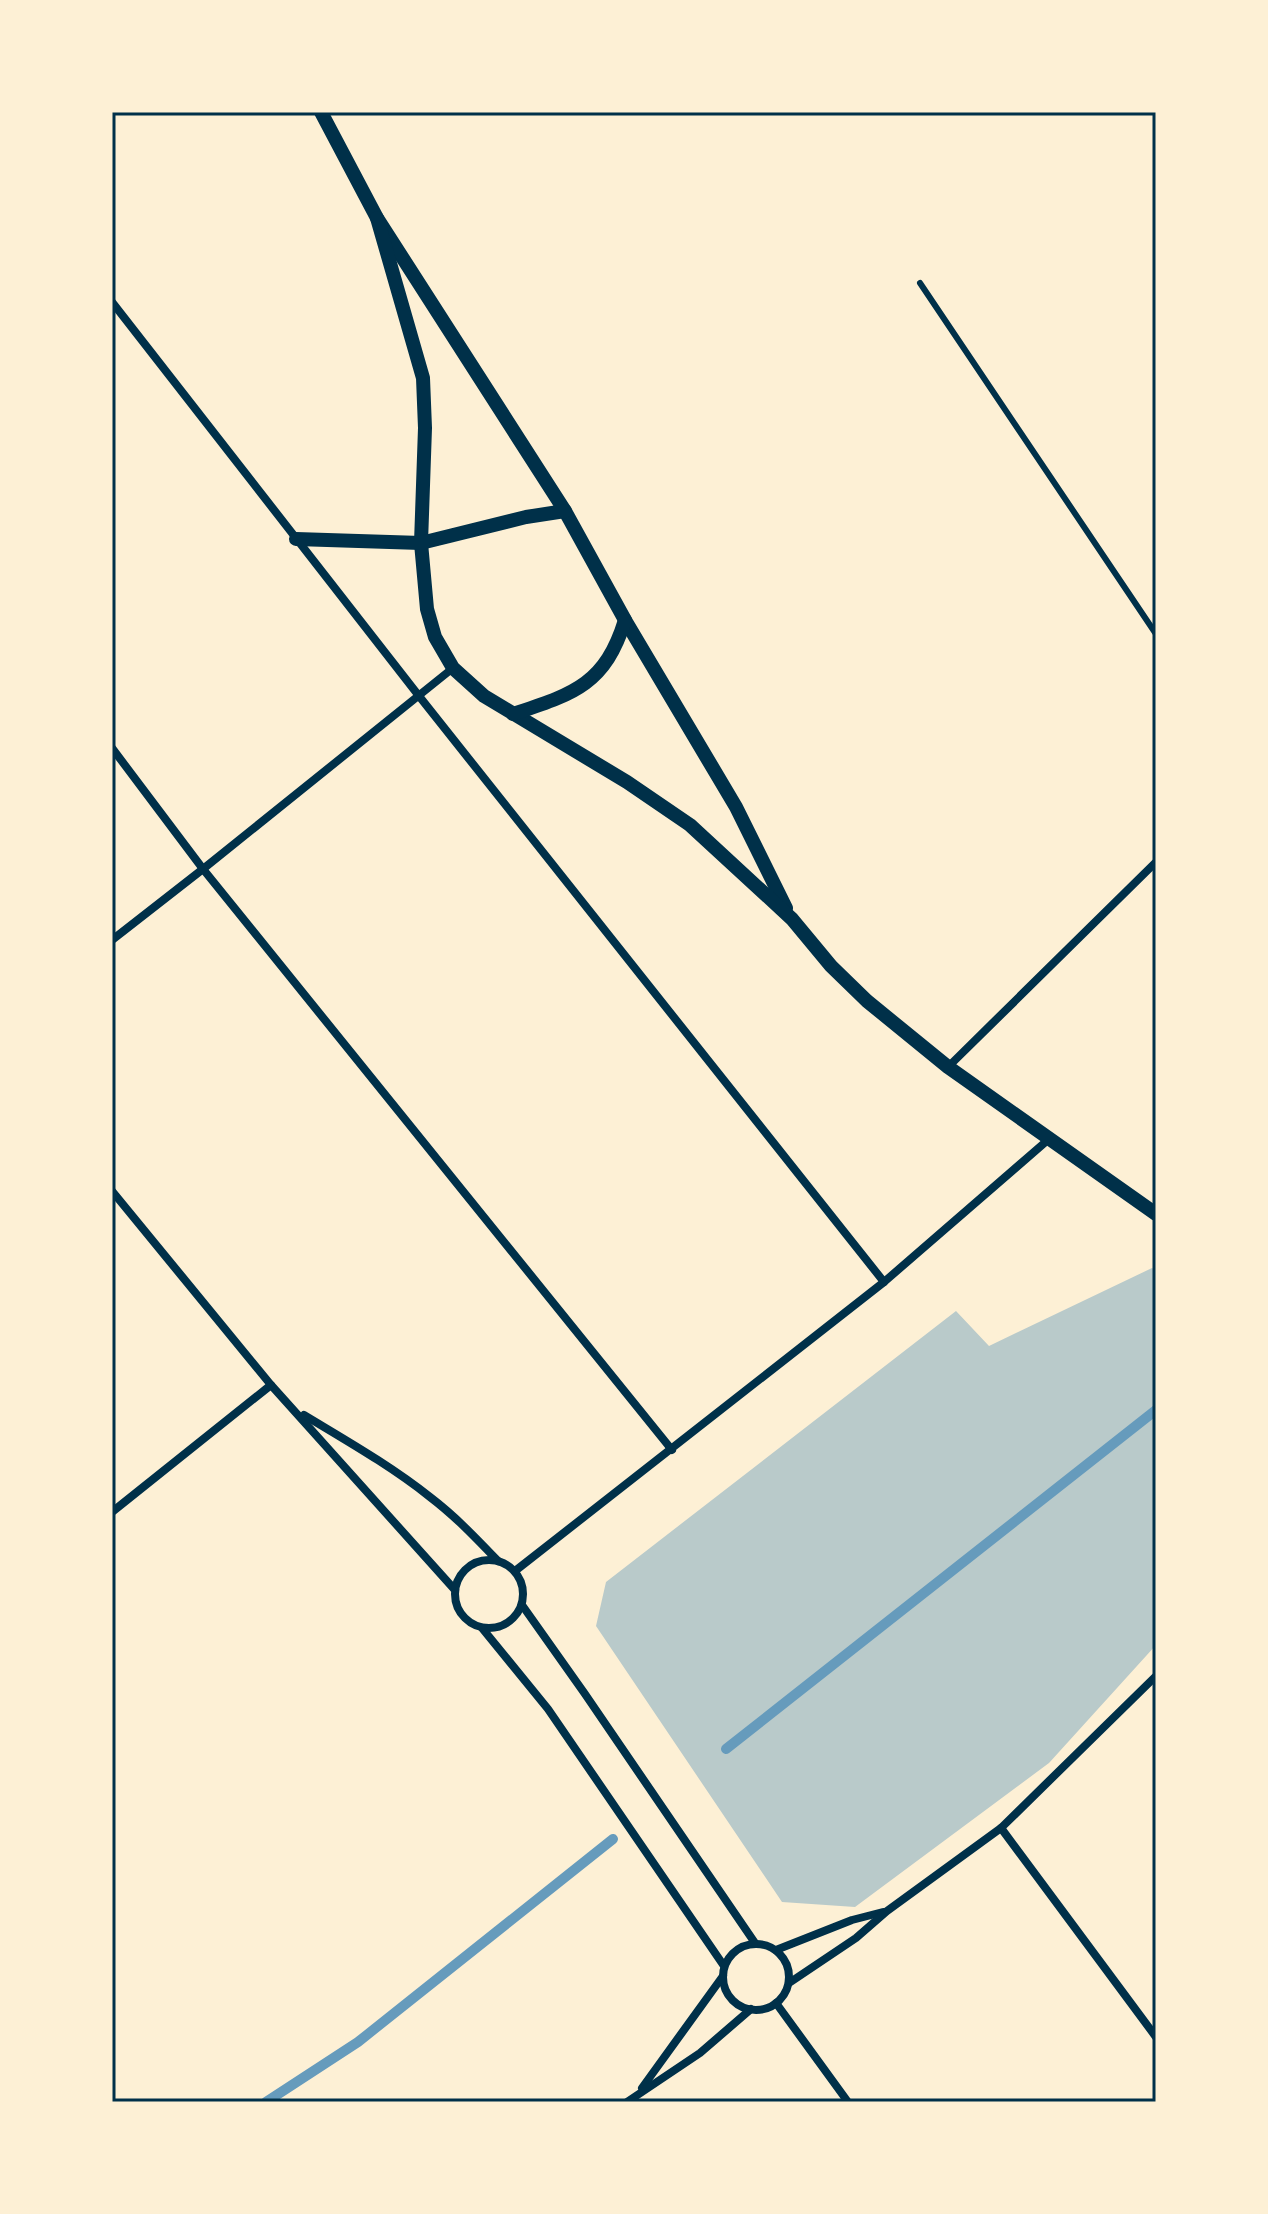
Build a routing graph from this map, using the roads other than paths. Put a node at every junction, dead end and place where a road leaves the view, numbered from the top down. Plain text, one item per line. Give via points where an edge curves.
1 (321, 112) edge
2 (377, 218) junction
3 (920, 283) dead end
4 (112, 302) edge
5 (565, 511) junction
6 (296, 539) junction
7 (421, 543) junction
8 (625, 620) junction
9 (1156, 634) edge
10 (453, 668) junction
11 (419, 696) junction
12 (513, 714) junction
13 (112, 748) edge
14 (1156, 862) edge
15 (203, 869) junction
16 (792, 919) junction
17 (112, 940) edge
18 (948, 1067) junction
19 (1049, 1139) junction
20 (112, 1191) edge
21 (1156, 1214) edge
22 (884, 1282) junction
23 (271, 1385) junction
24 (295, 1409) junction
25 (672, 1450) junction
26 (112, 1512) edge
27 (498, 1561) junction
28 (515, 1571) junction
29 (455, 1590) junction
30 (522, 1605) junction
31 (482, 1628) junction
32 (1156, 1676) edge
33 (1001, 1828) junction
34 (887, 1911) junction
35 (755, 1943) junction
36 (776, 1950) junction
37 (724, 1971) junction
38 (789, 1983) junction
39 (776, 2003) junction
40 (751, 2009) junction
41 (1156, 2037) edge
42 (640, 2092) junction
43 (627, 2102) edge
44 (848, 2102) edge

1 - 2 street
2 - 5 street
2 - 7 street via 423,378
3 - 9 lane
4 - 6 street
5 - 7 street
5 - 8 street
6 - 7 street
6 - 11 street
7 - 10 street via 427,609
8 - 12 street via 610,656 589,679 566,697
8 - 16 street via 736,807
10 - 11 street
10 - 12 street
11 - 15 street
11 - 22 street
12 - 16 street via 690,825
13 - 15 street
14 - 18 street
15 - 17 street
15 - 25 street
16 - 18 street via 867,1001
18 - 19 street
19 - 21 street
19 - 22 street
20 - 23 street
22 - 25 street
23 - 24 street
23 - 26 street
24 - 27 street via 431,1497
24 - 29 street
25 - 28 street
27 - 28 street
27 - 29 street via 475,1562 465,1569
28 - 30 street via 522,1581
29 - 31 street via 461,1614
30 - 31 street via 506,1624
30 - 35 street
31 - 37 street via 548,1709
32 - 33 street
33 - 34 street
33 - 41 street
34 - 36 street
34 - 38 street
35 - 36 street
35 - 37 street via 734,1953
36 - 38 street via 787,1965
37 - 40 street via 731,1998
37 - 42 street
38 - 39 street
39 - 40 street
39 - 44 street
40 - 42 street via 700,2053
42 - 43 street

